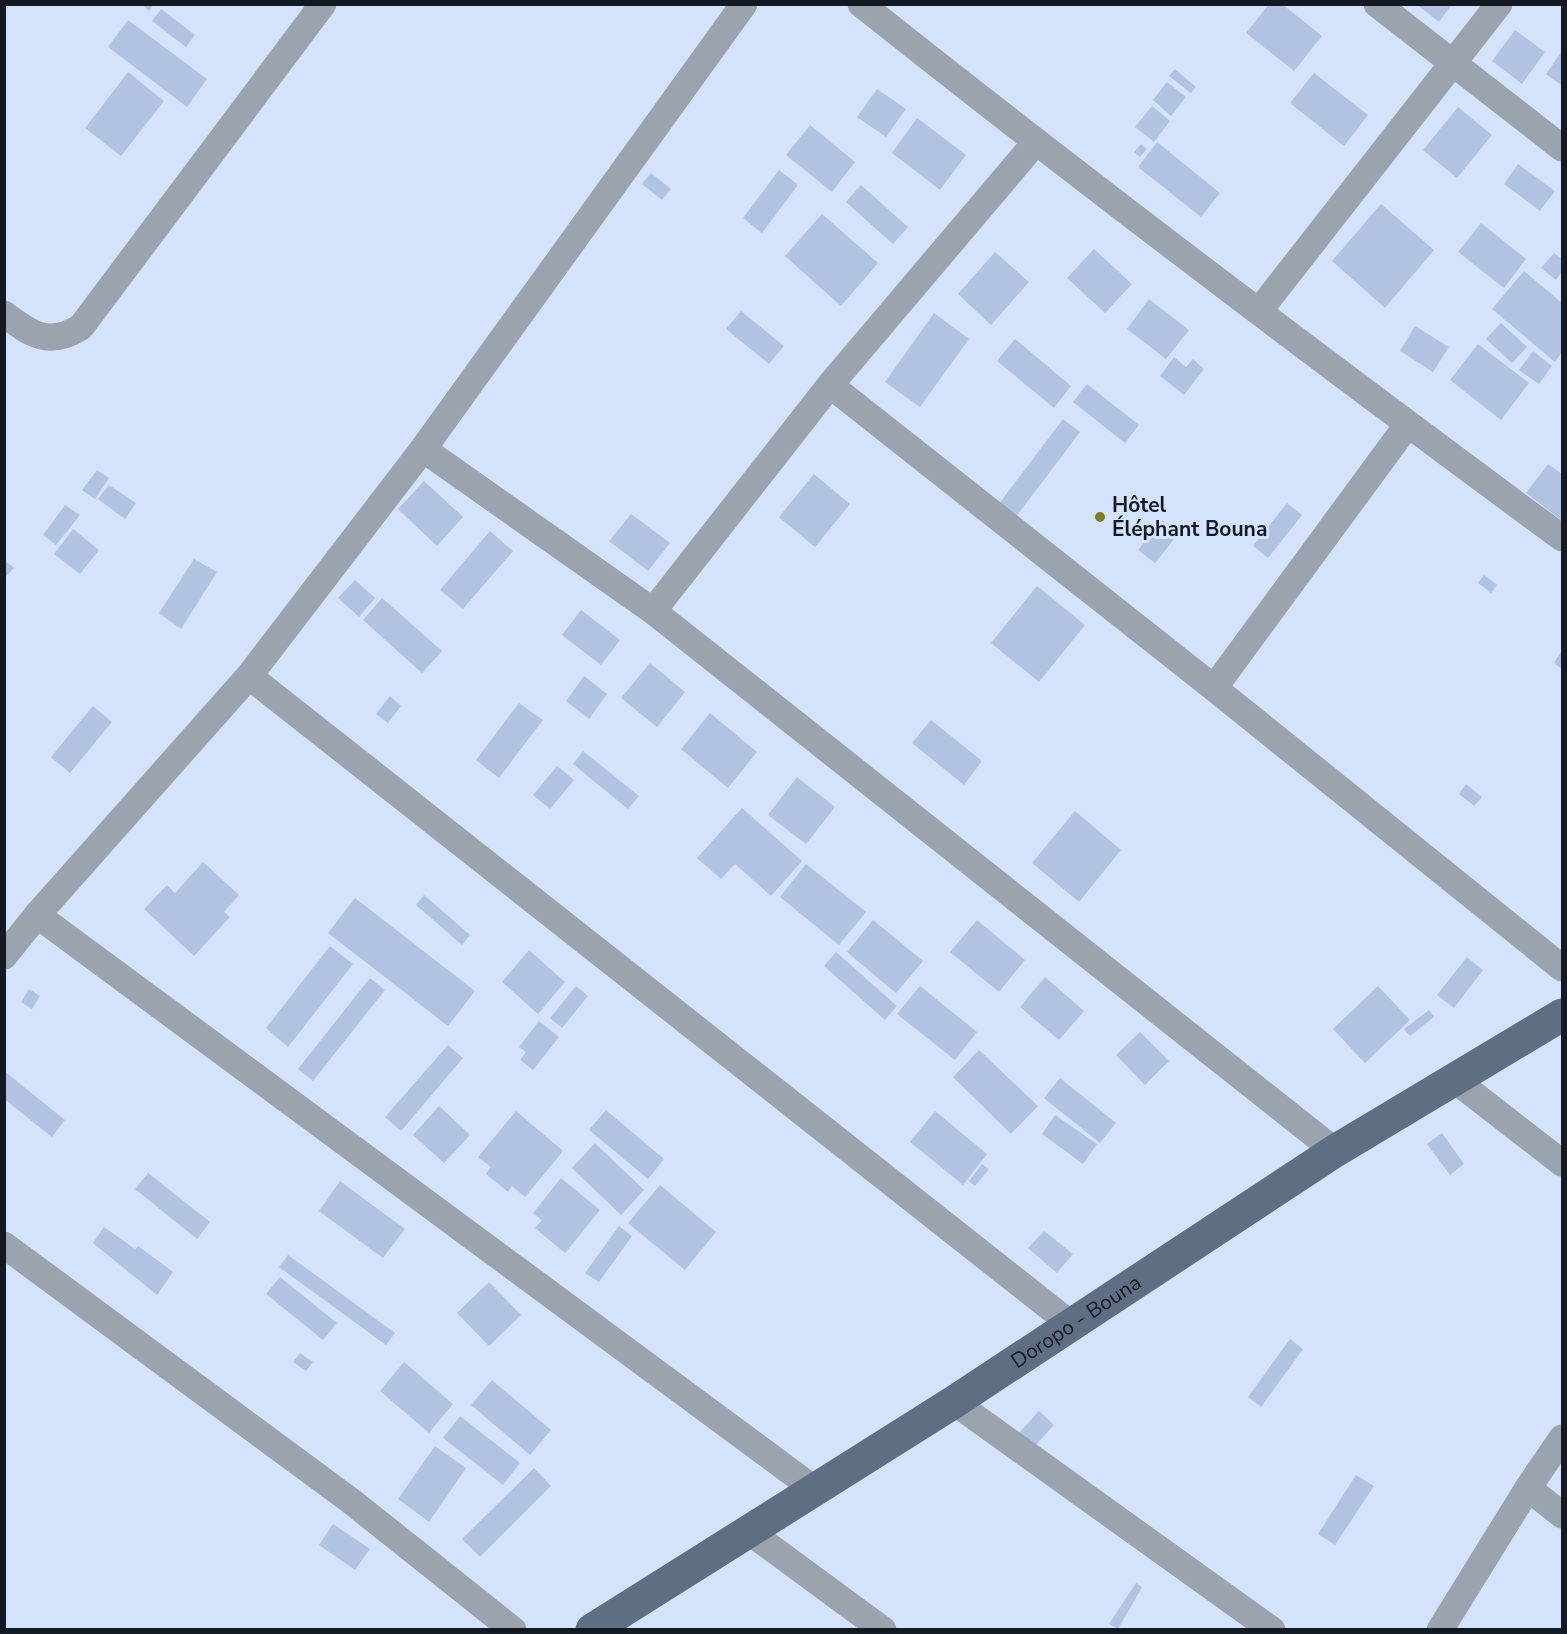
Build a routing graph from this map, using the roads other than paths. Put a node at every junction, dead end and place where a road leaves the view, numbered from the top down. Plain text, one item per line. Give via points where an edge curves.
1 (323, 4) edge
2 (744, 4) edge
3 (861, 4) edge
4 (1377, 4) edge
5 (1498, 4) edge
6 (1452, 62) junction
7 (1035, 143) junction
8 (1563, 148) edge
9 (1259, 311) junction
10 (4, 314) edge
11 (830, 385) junction
12 (1408, 424) junction
13 (423, 449) junction
14 (1563, 538) edge
15 (653, 611) junction
16 (249, 676) junction
17 (1214, 688) junction
18 (37, 915) junction
19 (4, 956) edge
20 (1563, 968) edge
21 (1563, 1015) edge
22 (1455, 1080) junction
23 (1335, 1151) junction
24 (1563, 1163) edge
25 (4, 1245) edge
26 (1072, 1325) junction
27 (954, 1402) junction
28 (1563, 1438) edge
29 (1528, 1488) junction
30 (814, 1489) junction
31 (1563, 1515) edge
32 (747, 1530) junction
33 (513, 1629) edge
34 (592, 1629) edge
35 (883, 1629) edge
36 (1272, 1629) edge
37 (1440, 1629) edge

1 - 10 street via 81,327 67,336 39,337
2 - 13 street
3 - 7 street
4 - 6 street
5 - 6 street
6 - 8 street
6 - 9 street
7 - 9 street
7 - 11 street
9 - 12 street
11 - 15 street
11 - 17 street
12 - 14 street
12 - 17 street
13 - 15 street
13 - 16 street
15 - 23 street
16 - 18 street
16 - 26 street
17 - 20 street
18 - 19 street
18 - 30 street
21 - 22 main road, Doropo - Bouna
22 - 23 main road, Doropo - Bouna
22 - 24 street
23 - 26 main road, Doropo - Bouna
25 - 33 street via 351,1501
26 - 27 main road, Doropo - Bouna
27 - 30 main road, Doropo - Bouna
27 - 36 street
28 - 29 street
29 - 31 street
29 - 37 street
30 - 32 main road, Doropo - Bouna
32 - 34 main road, Doropo - Bouna
32 - 35 street

